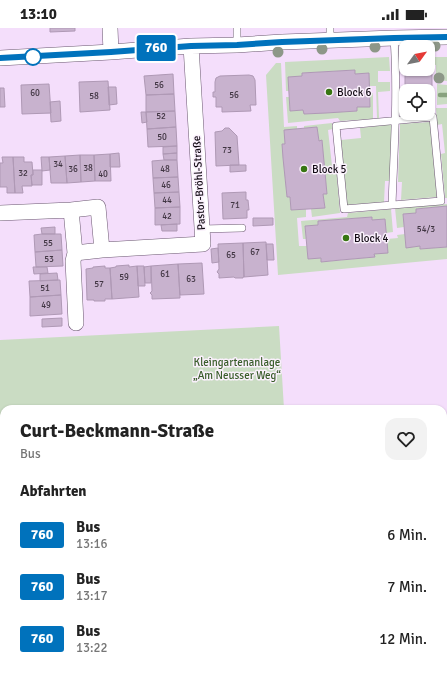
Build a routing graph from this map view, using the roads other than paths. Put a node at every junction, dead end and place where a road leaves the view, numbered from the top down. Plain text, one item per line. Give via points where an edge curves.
1 (110, 28) edge
2 (236, 28) edge
3 (330, 34) edge
4 (447, 37) edge
5 (394, 38) junction
6 (237, 45) junction
7 (191, 46) junction
8 (111, 52) junction
9 (0, 58) edge
10 (395, 120) junction
11 (392, 205) junction
12 (71, 210) junction
13 (0, 213) edge
14 (242, 228) dead end
15 (202, 229) junction
16 (102, 250) junction
17 (75, 252) junction
18 (76, 323) dead end

1 - 8 street
2 - 6 lane
3 - 5 street
3 - 6 street
4 - 5 street
5 - 10 lane
6 - 7 street
7 - 8 street
7 - 15 street, Pastor-Bröhl-Straße
8 - 9 street
10 - 11 lane
10 - 11 lane via 433,117 442,201
10 - 11 lane via 336,126 344,209
12 - 13 street
12 - 16 street via 98,207
12 - 17 street
14 - 15 lane
15 - 16 street, Pastor-Bröhl-Straße via 203,244
16 - 17 street, Pastor-Bröhl-Straße
17 - 18 street via 73,261

